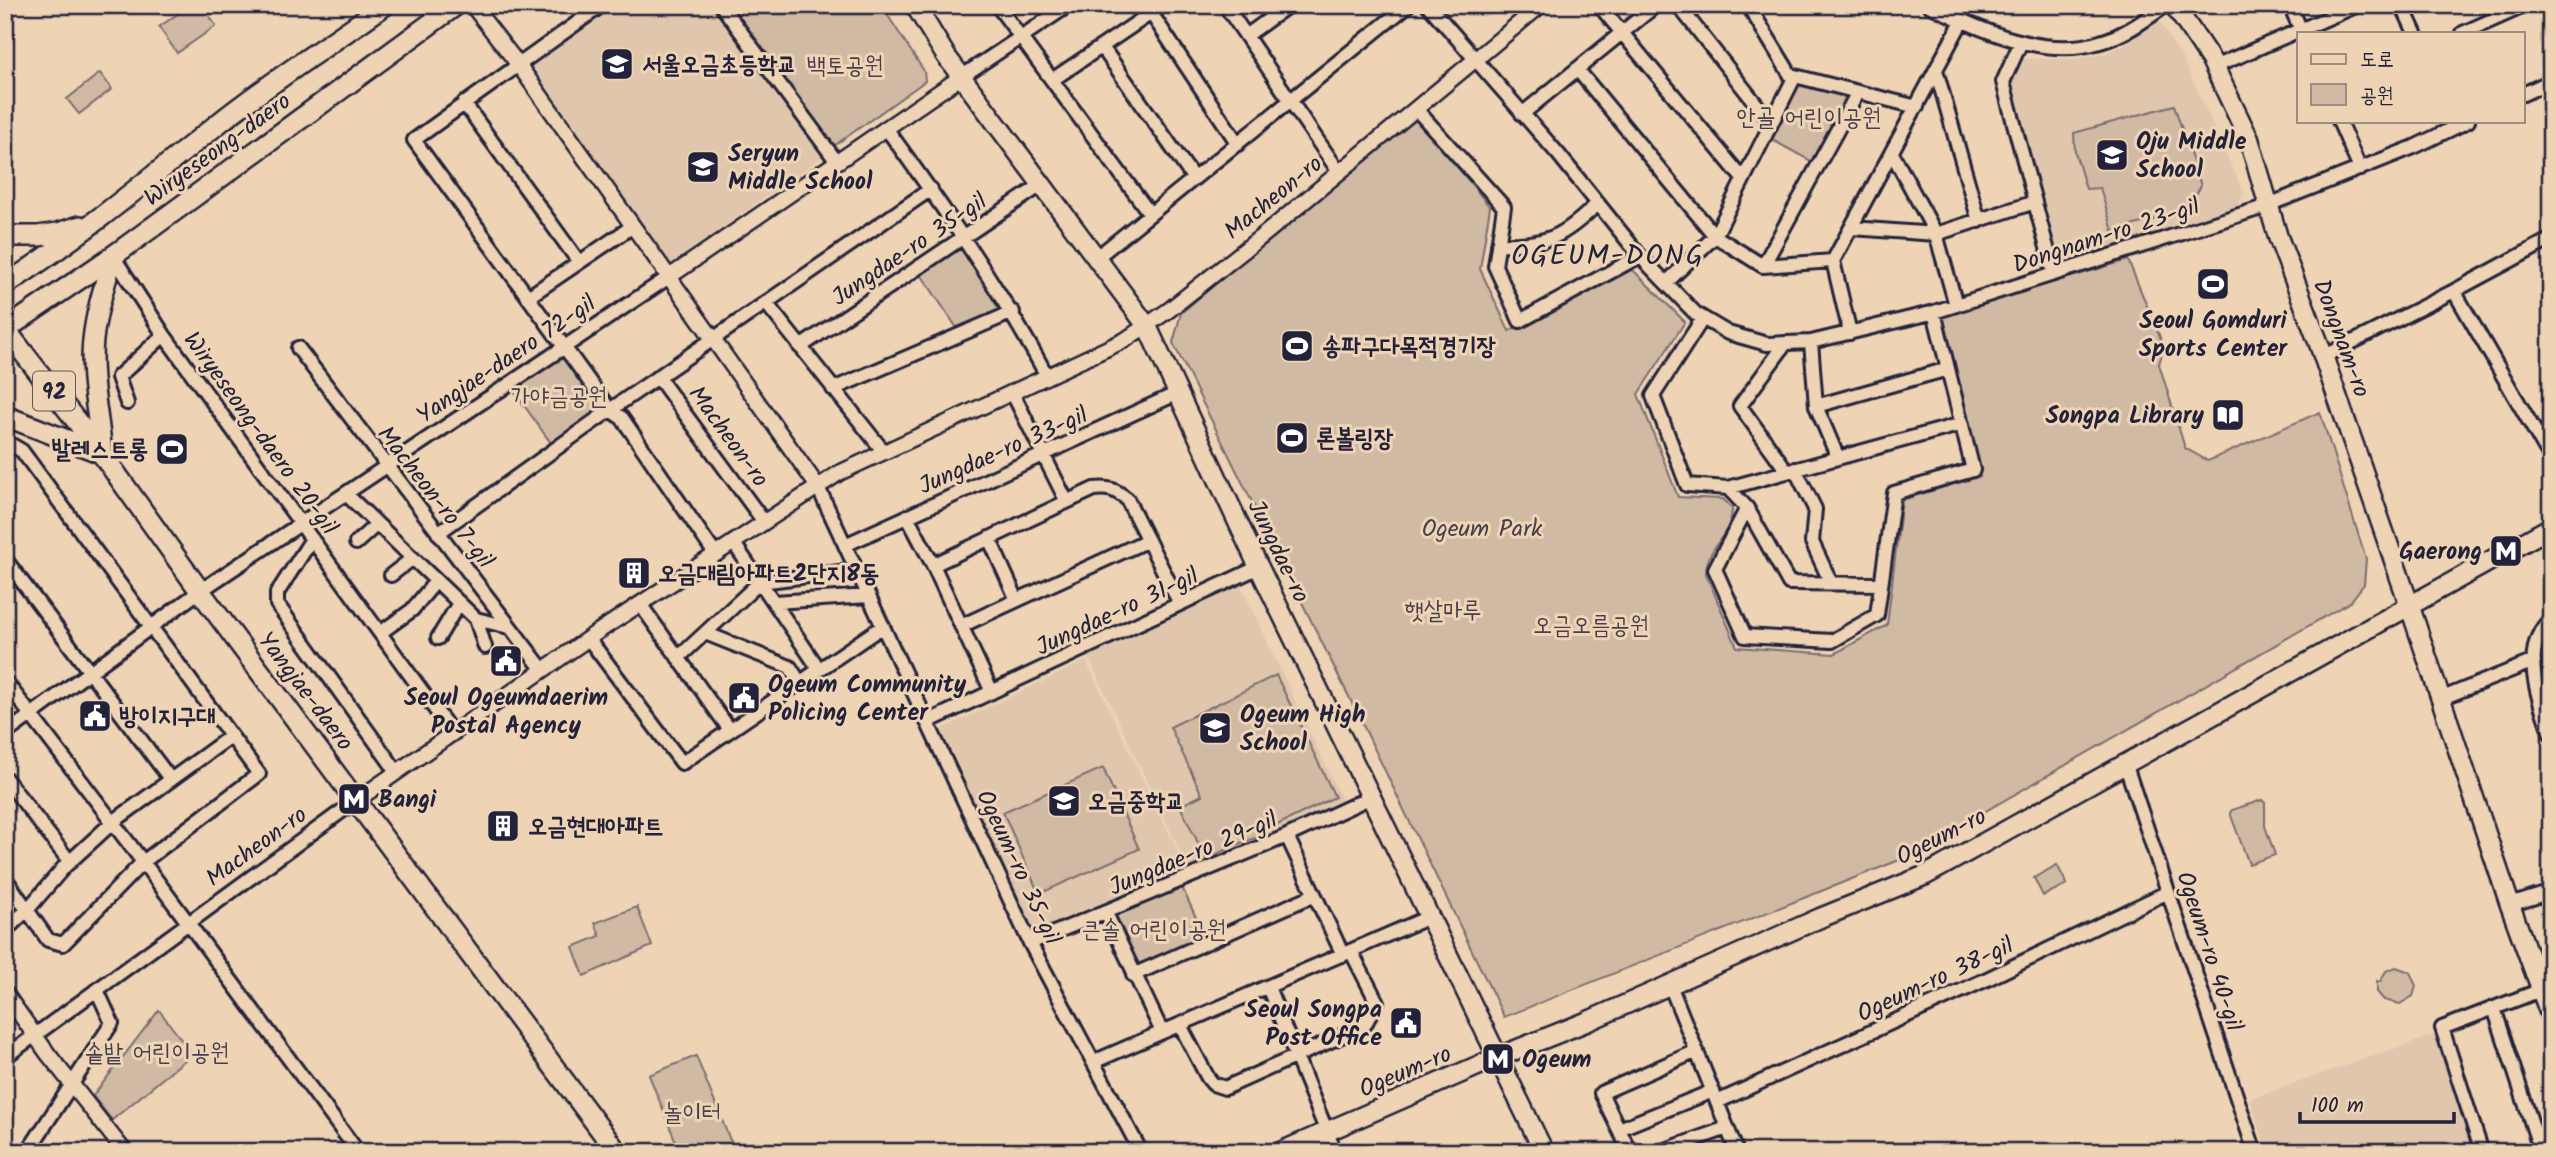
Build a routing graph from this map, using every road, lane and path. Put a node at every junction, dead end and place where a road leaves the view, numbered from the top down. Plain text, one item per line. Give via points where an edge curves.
1 (385, 5) edge
2 (472, 5) edge
3 (602, 5) edge
4 (722, 5) edge
5 (915, 5) edge
6 (997, 5) edge
7 (1069, 5) edge
8 (1163, 5) edge
9 (1225, 5) edge
10 (1289, 5) edge
11 (1408, 5) edge
12 (1428, 5) edge
13 (1541, 5) edge
14 (1599, 5) edge
15 (1656, 5) edge
16 (1678, 5) edge
17 (1748, 5) edge
18 (1929, 5) edge
19 (2166, 5) edge
20 (2174, 5) edge
21 (2290, 5) edge
22 (2358, 5) edge
23 (2402, 5) edge
24 (2526, 5) edge
25 (440, 9) edge
26 (1151, 13) junction
27 (1962, 21) junction
28 (2301, 32) edge
29 (2415, 32) edge
30 (2465, 32) edge
31 (1622, 33) junction
32 (2297, 34) edge
33 (1246, 36) junction
34 (1020, 38) junction
35 (2021, 41) junction
36 (1101, 47) junction
37 (1474, 61) junction
38 (518, 64) junction
39 (2214, 67) junction
40 (1577, 69) junction
41 (1936, 70) junction
42 (961, 77) junction
43 (1794, 78) junction
44 (1052, 80) junction
45 (2551, 81) edge
46 (1858, 92) junction
47 (2524, 94) edge
48 (1290, 101) junction
49 (464, 103) junction
50 (1917, 107) junction
51 (1416, 108) junction
52 (1522, 114) junction
53 (2339, 122) edge
54 (2460, 122) edge
55 (1772, 123) junction
56 (886, 128) junction
57 (1238, 144) junction
58 (1892, 153) junction
59 (837, 162) junction
60 (2360, 169) junction
61 (1339, 172) junction
62 (1194, 179) junction
63 (1743, 179) junction
64 (1041, 185) junction
65 (931, 190) junction
66 (2035, 202) junction
67 (1598, 203) junction
68 (2269, 205) junction
69 (1150, 214) junction
70 (1979, 221) junction
71 (92, 224) junction
72 (633, 226) junction
73 (1852, 228) junction
74 (1936, 233) junction
75 (5, 236) edge
76 (1715, 236) junction
77 (963, 237) junction
78 (2551, 239) edge
79 (1498, 244) junction
80 (113, 256) junction
81 (1640, 256) junction
82 (1096, 258) junction
83 (1833, 261) junction
84 (579, 262) junction
85 (1763, 266) junction
86 (2054, 274) junction
87 (669, 277) junction
88 (1666, 283) junction
89 (5, 285) edge
90 (2454, 291) junction
91 (528, 297) junction
92 (766, 303) junction
93 (1956, 305) junction
94 (1013, 312) junction
95 (1934, 312) junction
96 (1703, 318) junction
97 (1147, 326) junction
98 (5, 330) edge
99 (1850, 333) junction
100 (164, 335) junction
101 (713, 339) junction
102 (1811, 342) junction
103 (1786, 343) junction
104 (565, 345) junction
105 (800, 347) junction
106 (298, 348) dead end
107 (2323, 357) junction
108 (1948, 369) junction
109 (1046, 376) junction
110 (658, 377) junction
111 (833, 389) junction
112 (1012, 392) junction
113 (1178, 393) junction
114 (127, 403) dead end
115 (1816, 406) junction
116 (610, 410) junction
117 (5, 416) edge
118 (1962, 424) junction
119 (5, 441) edge
120 (884, 452) junction
121 (102, 454) junction
122 (1043, 455) junction
123 (1838, 458) junction
124 (2551, 459) edge
125 (386, 467) junction
126 (1791, 470) junction
127 (818, 487) junction
128 (1728, 488) junction
129 (346, 494) junction
130 (1067, 502) junction
131 (1747, 508) junction
132 (907, 516) junction
133 (764, 523) junction
134 (301, 524) junction
135 (377, 524) junction
136 (438, 533) junction
137 (2549, 533) edge
138 (989, 538) junction
139 (312, 539) junction
140 (1148, 540) junction
141 (733, 542) junction
142 (356, 543) dead end
143 (845, 545) junction
144 (715, 554) junction
145 (412, 558) junction
146 (5, 559) edge
147 (933, 565) junction
148 (1259, 567) junction
149 (856, 570) junction
150 (391, 575) dead end
151 (436, 581) junction
152 (760, 582) junction
153 (1831, 583) junction
154 (1881, 584) junction
155 (200, 591) junction
156 (869, 596) junction
157 (1017, 600) junction
158 (774, 602) junction
159 (459, 603) junction
160 (640, 604) junction
161 (1180, 604) junction
162 (2410, 607) junction
163 (476, 619) junction
164 (2551, 619) edge
165 (509, 626) junction
166 (883, 626) junction
167 (961, 626) junction
168 (150, 627) junction
169 (380, 633) junction
170 (705, 633) junction
171 (438, 638) dead end
172 (588, 638) junction
173 (485, 647) dead end
174 (678, 658) junction
175 (2534, 662) junction
176 (543, 670) junction
177 (820, 670) junction
178 (90, 672) junction
179 (5, 681) edge
180 (800, 683) junction
181 (992, 692) junction
182 (2440, 699) junction
183 (31, 715) junction
184 (927, 722) junction
185 (730, 730) junction
186 (5, 734) edge
187 (453, 734) junction
188 (2551, 734) edge
189 (231, 736) junction
190 (2125, 763) junction
191 (397, 772) junction
192 (5, 778) edge
193 (171, 780) junction
194 (1371, 797) junction
195 (357, 800) junction
196 (113, 822) junction
197 (1287, 836) junction
198 (70, 862) junction
199 (143, 862) junction
200 (5, 878) edge
201 (2168, 892) junction
202 (2551, 892) edge
203 (1314, 895) junction
204 (2510, 905) junction
205 (28, 909) junction
206 (1106, 914) junction
207 (1429, 917) junction
208 (189, 923) junction
209 (5, 931) edge
210 (1030, 943) junction
211 (1347, 953) junction
212 (1133, 975) junction
213 (1670, 985) junction
214 (1268, 987) junction
215 (97, 990) junction
216 (2541, 990) junction
217 (5, 993) edge
218 (2494, 1008) junction
219 (2551, 1017) edge
220 (1180, 1025) junction
221 (1162, 1032) junction
222 (35, 1035) junction
223 (1697, 1051) junction
224 (5, 1057) edge
225 (1298, 1057) junction
226 (1498, 1057) junction
227 (1093, 1062) junction
228 (71, 1085) junction
229 (1715, 1096) junction
230 (1727, 1128) junction
231 (1619, 1129) junction
232 (1327, 1131) junction
233 (604, 1134) junction
234 (32, 1145) dead end
235 (125, 1152) edge
236 (358, 1152) edge
237 (617, 1152) edge
238 (624, 1152) edge
239 (1141, 1152) edge
240 (1280, 1152) edge
241 (1335, 1152) edge
242 (1544, 1152) edge
243 (1630, 1152) edge
244 (1660, 1152) edge
245 (1737, 1152) edge
246 (2255, 1152) edge
247 (2482, 1152) edge
248 (2542, 1152) edge

1 - 71 main road, Wiryeseong-daero via 221,122
2 - 38 street
3 - 38 street
4 - 59 street
5 - 42 main road, Jungdae-ro
6 - 34 street
7 - 34 street
8 - 26 street
9 - 33 street
10 - 33 street
11 - 48 street
12 - 37 street, Dongnam-ro 23-gil
13 - 37 street, Macheon-ro
14 - 31 street
15 - 31 street
16 - 55 street
17 - 43 street
18 - 27 street
19 - 35 street via 2130,30 2098,43 2072,46
20 - 39 main road, Dongnam-ro
21 - 28 street
22 - 28 street
23 - 29 street
24 - 30 street
25 - 80 main road, Wiryeseong-daero
26 - 36 street
26 - 57 street
27 - 35 street
27 - 41 street
31 - 40 street
31 - 63 street
32 - 39 street
33 - 48 street
34 - 42 street
34 - 44 street
35 - 66 street via 2003,82
36 - 44 street
36 - 62 street
37 - 51 street, Macheon-ro
37 - 52 street, Dongnam-ro 23-gil
38 - 49 street
38 - 72 street
39 - 68 main road, Dongnam-ro via 2249,139
40 - 52 street
40 - 76 street
41 - 50 street
41 - 70 street
42 - 56 street, Yangjae-daero 72-gil
42 - 64 main road, Jungdae-ro
43 - 46 street
43 - 55 street
44 - 69 street
45 - 47 street
46 - 50 street
46 - 85 street
48 - 57 street
48 - 61 street
49 - 84 street
49 - 91 street via 414,140
50 - 58 street
51 - 61 street, Macheon-ro
51 - 79 street via 1504,207
52 - 67 street, Dongnam-ro 23-gil
53 - 60 street
54 - 60 street, Dongnam-ro 23-gil
55 - 63 street
56 - 59 street, Yangjae-daero 72-gil
56 - 65 street
57 - 62 street
58 - 73 street
58 - 74 street
59 - 87 street, Yangjae-daero 72-gil
60 - 68 street, Dongnam-ro 23-gil
61 - 97 street, Macheon-ro
62 - 69 street
63 - 76 street
64 - 77 street, Jungdae-ro 35-gil
64 - 82 main road, Jungdae-ro
65 - 77 street
65 - 92 street
66 - 70 street
66 - 86 street
67 - 79 street via 1558,236 1539,243
67 - 81 street, Dongnam-ro 23-gil
68 - 86 street, Dongnam-ro 23-gil
68 - 107 main road, Dongnam-ro
69 - 82 street
70 - 74 street
71 - 75 main road via 38,236
71 - 89 main road, Wiryeseong-daero
72 - 84 street
72 - 87 street
73 - 74 street
73 - 83 street
74 - 93 street
76 - 85 street
76 - 88 street
77 - 94 street
77 - 105 street, Jungdae-ro 35-gil
78 - 90 street
79 - 81 street via 1495,266 1520,321
80 - 98 main road, Wiryeseong-daero
80 - 100 street, Wiryeseong-daero 20-gil
80 - 121 main road via 92,343
81 - 88 street, Dongnam-ro 23-gil
82 - 97 main road, Jungdae-ro
83 - 85 street
83 - 99 street
84 - 91 street
86 - 93 street, Dongnam-ro 23-gil
87 - 101 street
87 - 104 street, Yangjae-daero 72-gil
88 - 96 street, Dongnam-ro 23-gil
90 - 107 street
90 - 124 street
91 - 104 street
92 - 101 street
92 - 105 street
93 - 95 street, Dongnam-ro 23-gil
94 - 109 street
94 - 111 street
95 - 99 street, Dongnam-ro 23-gil
95 - 108 street
96 - 103 street, Dongnam-ro 23-gil via 1728,333 1767,344
96 - 128 street via 1653,396 1687,485
97 - 109 street, Macheon-ro
97 - 113 main road, Jungdae-ro
98 - 121 main road, Yangjae-daero / 92
99 - 102 street, Dongnam-ro 23-gil
100 - 114 street via 118,377
100 - 134 street, Wiryeseong-daero 20-gil
101 - 110 street
101 - 127 street
102 - 103 street, Dongnam-ro 23-gil
102 - 115 street
103 - 126 street via 1740,405
104 - 116 street
104 - 125 street, Yangjae-daero 72-gil
105 - 111 street
106 - 125 street, Macheon-ro 7-gil
107 - 162 main road, Dongnam-ro
108 - 115 street
108 - 118 street
109 - 112 street, Macheon-ro
110 - 116 street
110 - 133 street, Macheon-ro
111 - 120 street
112 - 120 street, Macheon-ro
112 - 122 street
113 - 122 street, Jungdae-ro 33-gil
113 - 148 main road, Jungdae-ro
115 - 123 street
116 - 136 street
116 - 144 street via 622,418
117 - 121 main road
118 - 123 street
118 - 154 street via 1973,470 1894,494
119 - 168 street via 22,451
120 - 127 street, Macheon-ro
121 - 155 main road, Yangjae-daero / 92
122 - 130 street
122 - 132 street, Jungdae-ro 33-gil
123 - 126 street
125 - 129 street, Yangjae-daero 72-gil
125 - 136 street, Macheon-ro 7-gil
126 - 128 street
126 - 153 street via 1815,509 1812,542
127 - 133 street, Macheon-ro
127 - 143 street, Ogeum-ro 35-gil
128 - 131 street
129 - 134 street, Yangjae-daero 72-gil
129 - 135 street
130 - 138 street
130 - 140 street via 1094,489 1117,491 1127,499
131 - 153 street via 1789,583
131 - 154 street via 1714,569 1745,636 1832,641 1877,615
132 - 143 street, Jungdae-ro 33-gil
132 - 147 street
133 - 141 street, Macheon-ro
134 - 139 street, Wiryeseong-daero 20-gil
134 - 155 street, Yangjae-daero 72-gil
135 - 142 street
135 - 145 street
136 - 165 street, Macheon-ro 7-gil
137 - 162 main road, Ogeum-ro
138 - 147 street
138 - 157 street
139 - 169 street, Wiryeseong-daero 20-gil
139 - 191 street via 277,593 277,604
140 - 157 street
140 - 161 street
141 - 144 street, Macheon-ro
141 - 152 street
143 - 149 street, Ogeum-ro 35-gil
144 - 160 street, Macheon-ro
145 - 150 street
145 - 151 street
146 - 178 street
147 - 167 street
148 - 161 street, Jungdae-ro 31-gil
148 - 194 main road, Jungdae-ro
149 - 152 street
149 - 156 street, Ogeum-ro 35-gil
151 - 159 street
151 - 169 street via 412,610
152 - 158 street
152 - 170 street
153 - 154 street
155 - 168 street, Yangjae-daero 72-gil
155 - 195 main road, Yangjae-daero / 92
156 - 158 street
156 - 166 street, Ogeum-ro 35-gil
157 - 167 street
158 - 177 street
159 - 163 street
159 - 171 street
160 - 172 street, Macheon-ro
160 - 174 street
161 - 181 street, Jungdae-ro 31-gil
162 - 182 main road, Dongnam-ro
162 - 190 main road, Ogeum-ro
163 - 165 street
163 - 173 street
164 - 175 street via 2534,643
165 - 176 street, Macheon-ro 7-gil
166 - 177 street
166 - 184 street, Ogeum-ro 35-gil
167 - 181 street
168 - 178 street, Yangjae-daero 72-gil
168 - 189 street
169 - 187 street, Wiryeseong-daero 20-gil
170 - 174 street
170 - 180 street via 790,667
172 - 176 street, Macheon-ro
172 - 185 street via 682,763
174 - 185 street
175 - 182 street
175 - 188 street via 2534,678
176 - 187 street, Macheon-ro
177 - 180 street
178 - 183 street, Yangjae-daero 72-gil
178 - 193 street
179 - 183 street
180 - 185 street
181 - 184 street, Jungdae-ro 31-gil
182 - 204 main road, Dongnam-ro
183 - 186 street, Yangjae-daero 72-gil
183 - 196 street
184 - 210 street, Ogeum-ro 35-gil
187 - 191 street, Macheon-ro
189 - 193 street
189 - 199 street via 258,774
190 - 201 street, Ogeum-ro 40-gil
190 - 213 main road, Ogeum-ro via 1926,874
191 - 195 street, Macheon-ro
192 - 198 street
193 - 196 street
194 - 197 street, Jungdae-ro 29-gil
194 - 207 main road, Jungdae-ro
195 - 208 street, Macheon-ro
195 - 233 main road, Yangjae-daero / 92
196 - 198 street
196 - 199 street
197 - 203 street
197 - 206 street, Jungdae-ro 29-gil
198 - 205 street
199 - 205 street via 63,944 48,940
199 - 208 street
200 - 205 street
201 - 229 street, Ogeum-ro 38-gil via 1985,980
201 - 246 street, Ogeum-ro 40-gil
202 - 204 street
203 - 211 street
203 - 212 street
204 - 216 main road, Dongnam-ro
205 - 209 street
206 - 210 street, Jungdae-ro 29-gil
206 - 212 street
207 - 211 street
207 - 226 main road, Jungdae-ro
208 - 215 street, Macheon-ro
208 - 236 street
210 - 227 street, Ogeum-ro 35-gil
211 - 214 street
211 - 225 street via 1377,1002 1372,1013 1364,1026
212 - 221 street
213 - 223 street
213 - 226 main road, Ogeum-ro
214 - 220 street
214 - 225 street
215 - 222 street, Macheon-ro
215 - 228 street via 111,1023
216 - 218 street
216 - 219 main road, Dongnam-ro
217 - 222 street
218 - 247 street via 2442,1028
218 - 248 street
220 - 221 street
220 - 225 street via 1208,1078 1225,1088
221 - 227 street
222 - 224 street, Macheon-ro
222 - 228 street
223 - 229 street
223 - 231 street via 1601,1093
225 - 232 street
226 - 232 main road, Ogeum-ro
226 - 242 main road, Jungdae-ro
227 - 239 street, Ogeum-ro 35-gil
228 - 234 street
228 - 235 street
229 - 230 street
229 - 231 street, Ogeum-ro 38-gil
230 - 244 street
230 - 245 street
231 - 243 street
232 - 240 main road, Ogeum-ro
232 - 241 street
233 - 237 main road, Yangjae-daero / 92
233 - 238 main road

